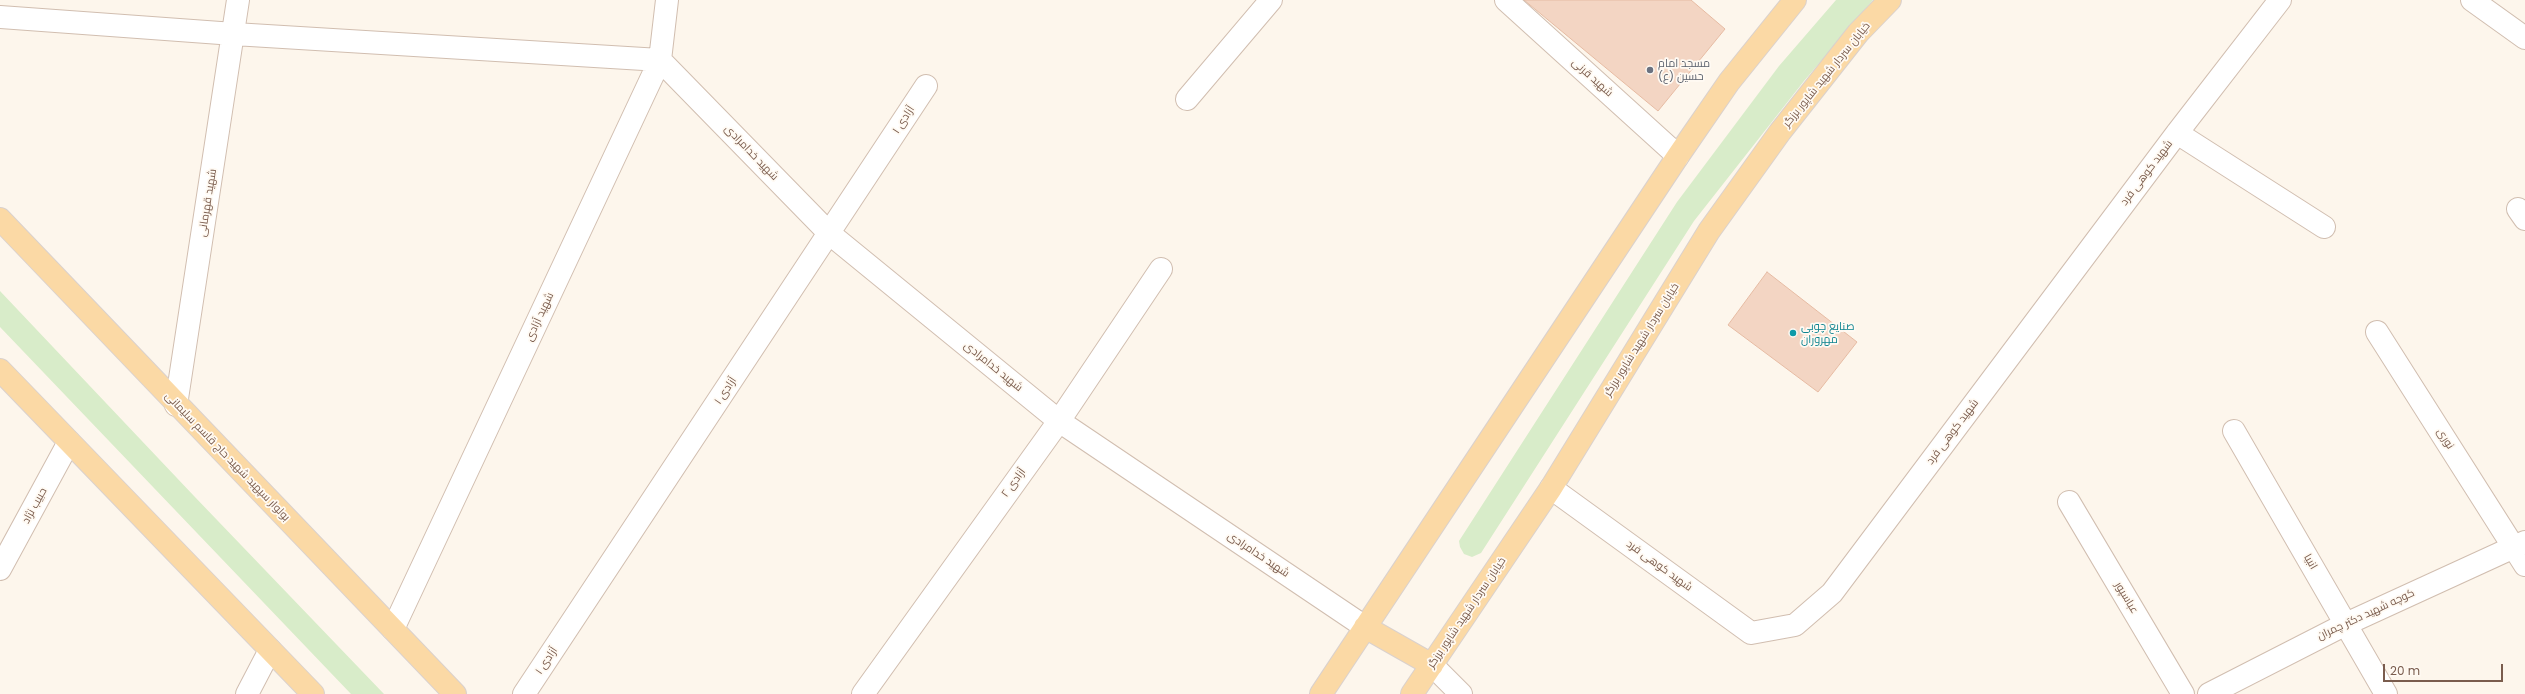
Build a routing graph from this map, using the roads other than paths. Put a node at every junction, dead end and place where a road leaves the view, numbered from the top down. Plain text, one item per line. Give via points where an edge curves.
1 (238, 0) edge
2 (668, 0) edge
3 (1271, 0) edge
4 (1506, 0) edge
5 (1795, 0) edge
6 (1890, 0) edge
7 (2280, 0) edge
8 (2472, 0) edge
9 (0, 17) edge
10 (234, 34) junction
11 (2525, 38) edge
12 (660, 60) junction
13 (926, 86) dead end
14 (1187, 99) dead end
15 (2177, 133) junction
16 (1678, 156) junction
17 (0, 219) edge
18 (2324, 227) dead end
19 (830, 234) junction
20 (1161, 269) dead end
21 (2377, 332) dead end
22 (0, 370) edge
23 (176, 405) junction
24 (1059, 421) junction
25 (2234, 431) dead end
26 (69, 442) junction
27 (1551, 488) junction
28 (2069, 502) dead end
29 (2519, 544) edge
30 (2525, 565) edge
31 (0, 569) edge
32 (2346, 624) junction
33 (1365, 627) junction
34 (393, 629) junction
35 (270, 650) junction
36 (1432, 666) junction
37 (247, 694) edge
38 (313, 694) edge
39 (455, 694) edge
40 (524, 694) edge
41 (863, 694) edge
42 (1321, 694) edge
43 (1412, 694) edge
44 (1461, 694) edge
45 (2183, 694) edge
46 (2209, 694) edge
47 (2386, 694) edge

1 - 10 street, شهید قهرمانی
2 - 12 street, شهید آزادی
3 - 14 street
4 - 16 street, شهید قرنی
5 - 16 main road via 1729,82
6 - 27 main road, خیابان سردار شهید شاپور برزگر via 1858,33 1780,132 1709,231
7 - 15 street, شهید کوهی فرد
8 - 11 street
9 - 10 street
10 - 12 street
10 - 23 street, شهید قهرمانی
12 - 19 street, شهید خدامرادی
12 - 34 street, شهید آزادی
13 - 19 street, آزادی ۱
15 - 18 street
15 - 27 street, شهید کوهی فرد via 1832,593 1795,625 1751,633
16 - 33 main road
17 - 23 main road, بولوار سپهبد شهید حاج قاسم سلیمانی
19 - 24 street, شهید خدامرادی
19 - 40 street, آزادی ۱
20 - 24 street, آزادی ۲
21 - 29 street, نوری
22 - 26 main road
23 - 34 main road, بولوار سپهبد شهید حاج قاسم سلیمانی
24 - 33 street, شهید خدامرادی
24 - 41 street, آزادی ۲
25 - 32 street, انبیا
26 - 31 street, حبیب نژاد
26 - 35 main road
27 - 36 main road, خیابان سردار شهید شاپور برزگر
28 - 45 street, عباسپور
29 - 30 street, نوری
29 - 32 street, کوچه شهید دکتر چمران
32 - 46 street, کوچه شهید دکتر چمران
32 - 47 street, انبیا
33 - 36 main road
33 - 42 main road
34 - 39 main road, بولوار سپهبد شهید حاج قاسم سلیمانی
35 - 37 street
35 - 38 main road
36 - 43 main road, خیابان سردار شهید شاپور برزگر
36 - 44 street

